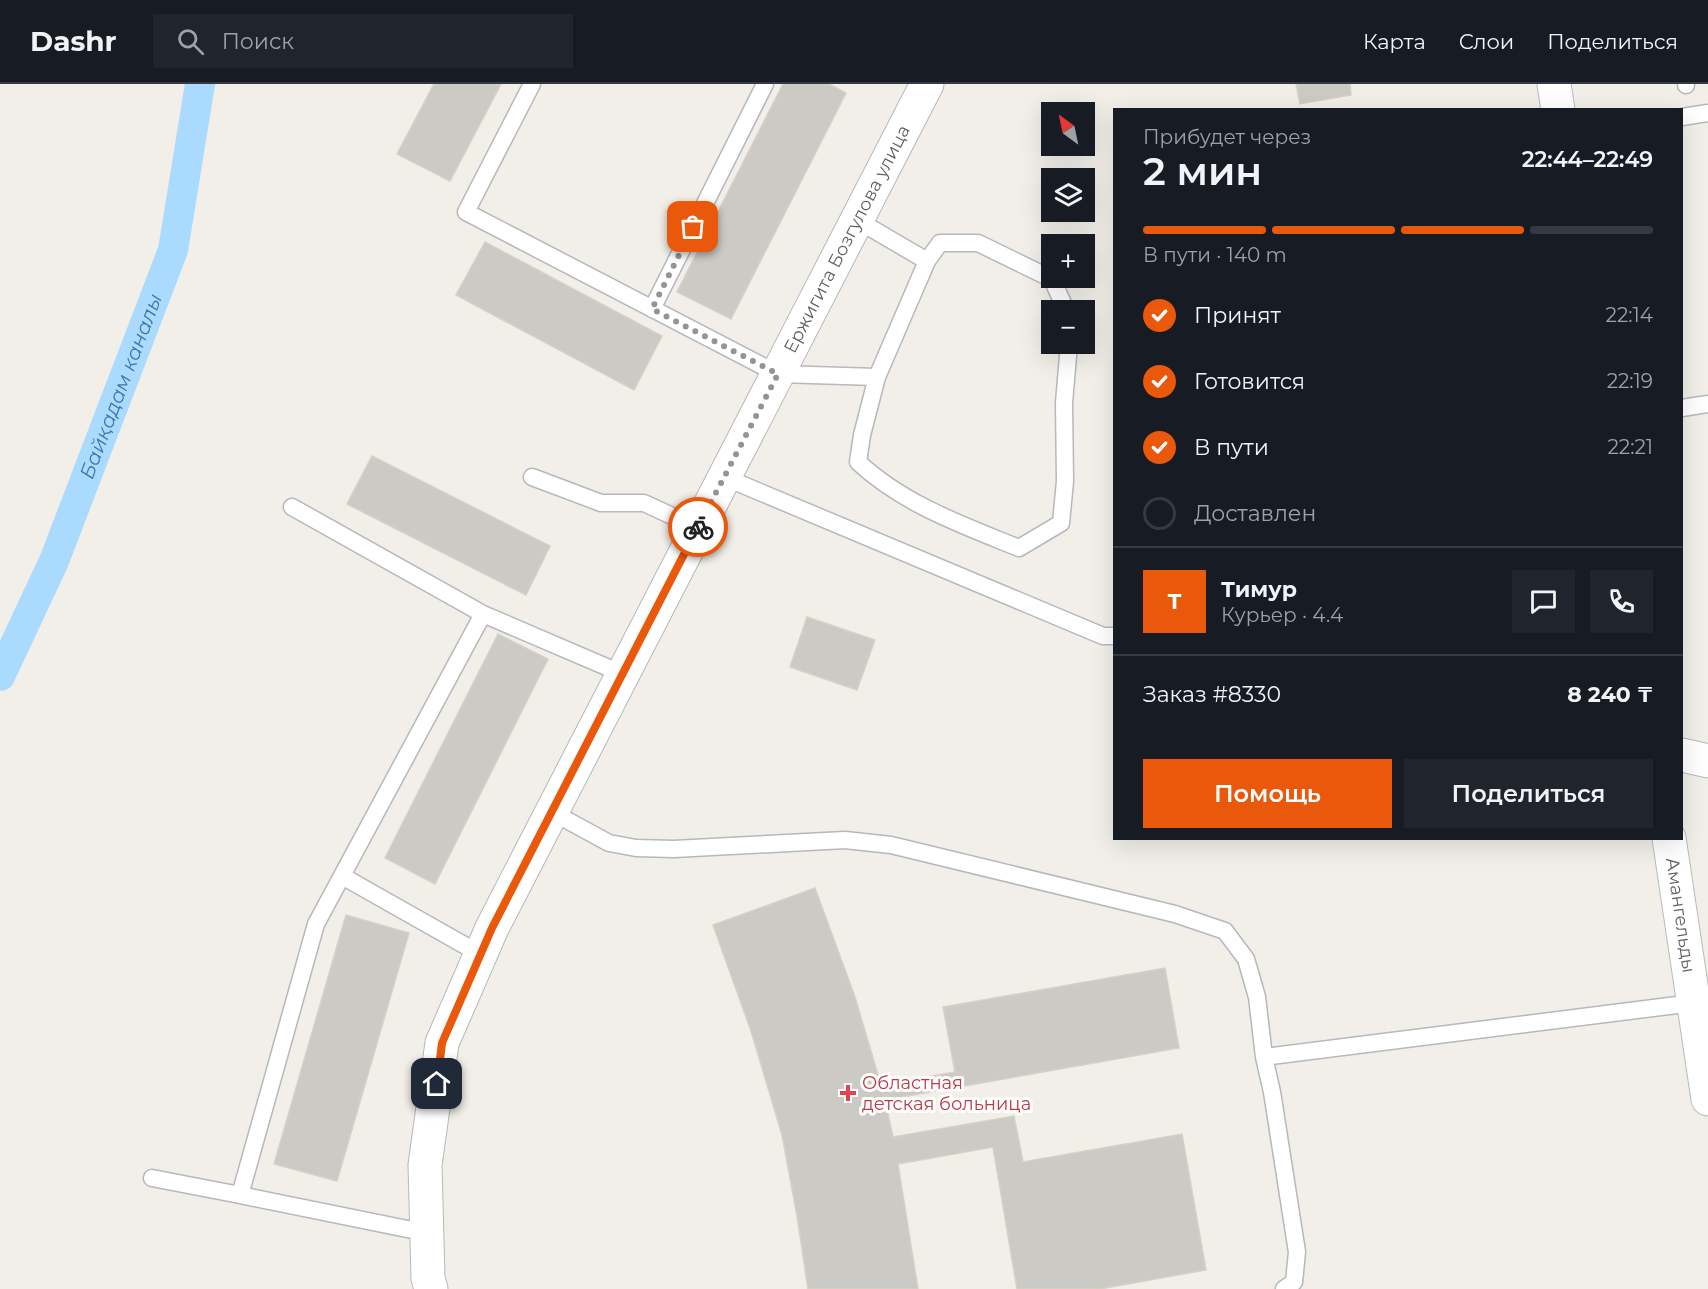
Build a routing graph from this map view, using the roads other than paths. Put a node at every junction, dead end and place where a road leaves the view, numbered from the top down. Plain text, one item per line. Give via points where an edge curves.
1 (532, 84) edge
2 (765, 84) edge
3 (927, 84) edge
4 (1554, 84) edge
5 (1558, 108) edge
6 (1708, 113) edge
7 (1683, 117) edge
8 (857, 220) junction
9 (927, 261) junction
10 (1061, 300) edge
11 (652, 309) junction
12 (1068, 354) edge
13 (778, 374) junction
14 (877, 376) junction
15 (1708, 404) edge
16 (1683, 408) edge
17 (532, 477) dead end
18 (724, 477) junction
19 (292, 507) dead end
20 (698, 528) junction
21 (483, 614) junction
22 (1113, 636) edge
23 (623, 674) junction
24 (1683, 754) edge
25 (1708, 761) edge
26 (552, 812) junction
27 (1668, 840) edge
28 (342, 876) junction
29 (480, 954) junction
30 (1694, 1004) junction
31 (1263, 1057) junction
32 (1708, 1099) edge
33 (152, 1178) dead end
34 (240, 1195) junction
35 (427, 1233) junction
36 (430, 1289) edge
37 (1284, 1289) edge

1 - 11 lane via 466,212
2 - 11 lane
3 - 8 street, Ержигита Бозгулова улица
4 - 5 street
6 - 7 lane
8 - 9 lane
8 - 13 street, Ержигита Бозгулова улица
9 - 10 lane via 940,243 978,243 1052,279
9 - 14 lane
11 - 13 lane
12 - 14 lane via 1061,523 1019,548 938,515 874,477 858,462
13 - 14 lane
13 - 18 street, Ержигита Бозгулова улица
15 - 16 lane
17 - 20 lane via 601,503 644,503
18 - 20 street, Ержигита Бозгулова улица
18 - 22 lane via 1103,636
19 - 21 lane
20 - 23 street, Ержигита Бозгулова улица
21 - 23 lane
21 - 28 lane
23 - 26 street, Ержигита Бозгулова улица
24 - 25 street
26 - 29 street, Ержигита Бозгулова улица
26 - 31 lane via 609,843 636,848 846,840 891,845 1175,914 1225,931 1246,959 1257,997
27 - 30 street, Амангельды
28 - 29 lane
28 - 34 lane via 316,924
29 - 35 street, Ержигита Бозгулова улица via 442,1043 425,1165
30 - 31 lane
30 - 32 street, Амангельды
31 - 37 lane via 1297,1252 1294,1282
33 - 34 lane
34 - 35 lane
35 - 36 street, Ержигита Бозгулова улица

